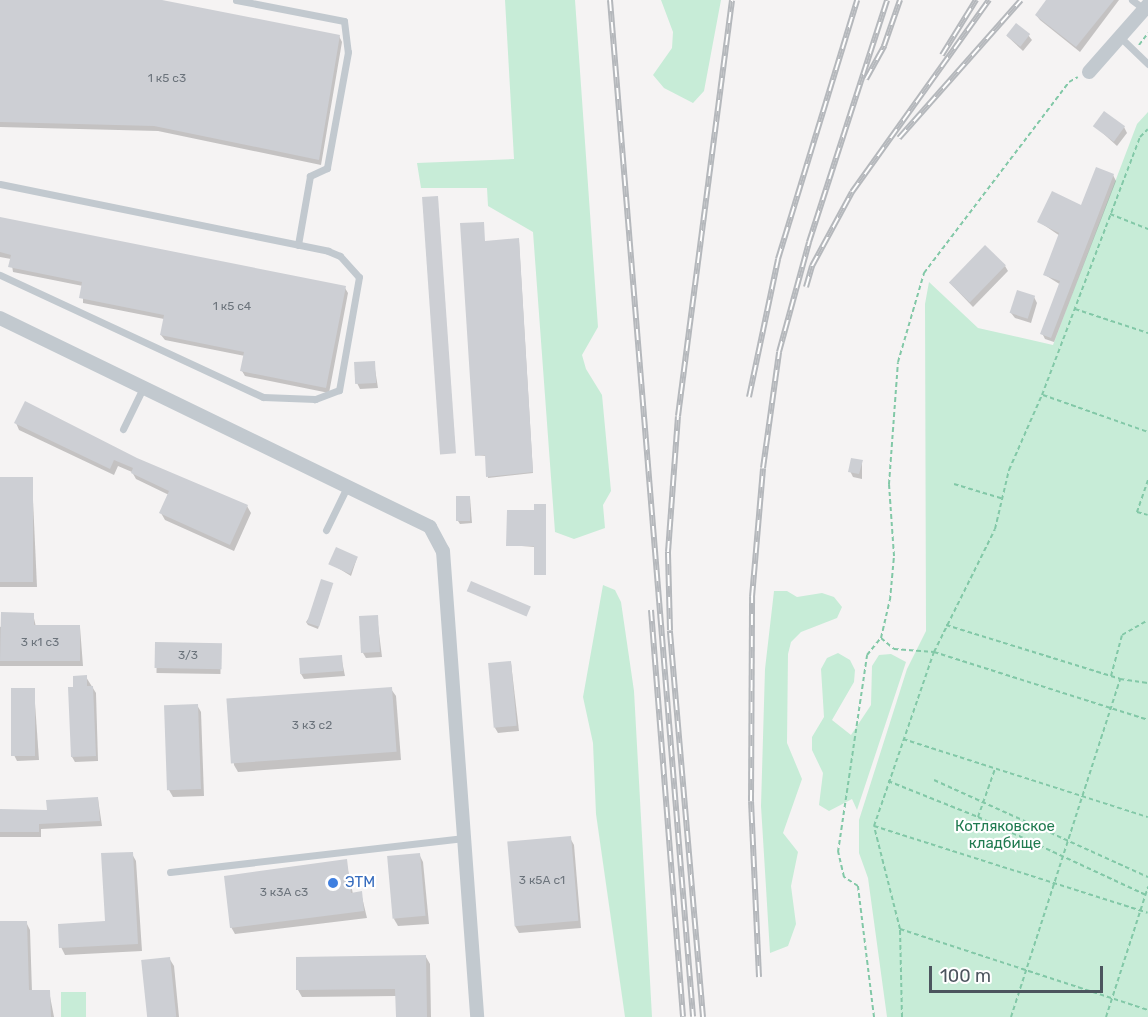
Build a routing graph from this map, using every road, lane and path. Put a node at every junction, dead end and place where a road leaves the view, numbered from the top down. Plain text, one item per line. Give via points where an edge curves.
1 (237, 0) edge
2 (1132, 0) edge
3 (1146, 7) edge
4 (1148, 33) edge
5 (1120, 37) junction
6 (1135, 49) junction
7 (1148, 64) edge
8 (1089, 72) joint
9 (1148, 129) edge
10 (0, 184) edge
11 (1110, 214) junction
12 (1148, 229) edge
13 (297, 245) junction
14 (0, 275) edge
15 (1075, 309) junction
16 (0, 318) edge
17 (1148, 333) edge
18 (143, 388) junction
19 (1042, 395) junction
20 (123, 429) dead end
21 (1148, 432) edge
22 (1148, 480) edge
23 (954, 484) dead end
24 (347, 487) junction
25 (1004, 499) junction
26 (1148, 515) edge
27 (326, 530) dead end
28 (1148, 620) edge
29 (946, 625) junction
30 (881, 638) junction
31 (934, 652) junction
32 (1111, 676) junction
33 (1120, 679) junction
34 (1148, 683) edge
35 (1111, 708) junction
36 (1148, 720) edge
37 (903, 739) junction
38 (996, 769) junction
39 (934, 780) dead end
40 (888, 781) junction
41 (1082, 796) junction
42 (984, 803) junction
43 (978, 817) junction
44 (1148, 817) edge
45 (874, 826) junction
46 (464, 838) junction
47 (1068, 841) junction
48 (1063, 856) junction
49 (170, 872) dead end
50 (1148, 877) edge
51 (1054, 882) junction
52 (1148, 887) edge
53 (1147, 895) edge
54 (1141, 909) junction
55 (1148, 913) edge
56 (900, 929) junction
57 (1026, 970) junction
58 (1112, 998) junction
59 (1148, 1010) edge
60 (477, 1017) edge
61 (874, 1017) edge
62 (902, 1017) edge
63 (1011, 1017) edge
64 (1106, 1017) edge

1 - 13 lane via 344,21 348,52 327,168 310,176
2 - 3 lane
3 - 5 street
4 - 6 path
5 - 6 lane
5 - 8 street
6 - 7 lane
8 - 30 path via 1069,82 924,273 898,362 889,484 894,556
9 - 11 path via 1140,137
10 - 13 lane
11 - 12 path
11 - 15 path
13 - 14 lane via 340,256 359,277 339,390 315,399 263,397
15 - 17 path
15 - 19 path
16 - 18 street
18 - 20 lane
18 - 24 street
19 - 21 path
19 - 25 path via 1009,470
22 - 26 path via 1137,512
23 - 25 path
24 - 27 lane
24 - 46 street via 430,527 444,551
25 - 29 path via 982,558
28 - 32 path via 1122,635
29 - 31 path
29 - 32 path
30 - 31 path via 894,649
30 - 61 path via 867,655 838,852 844,877 858,886
31 - 35 path
31 - 37 path
32 - 33 path
33 - 34 path
33 - 35 path
35 - 36 path
35 - 41 path
37 - 38 path
37 - 40 path
38 - 41 path
38 - 42 path
39 - 42 path
40 - 43 path
40 - 45 path
41 - 44 path
41 - 47 path
42 - 43 path
42 - 47 path
43 - 48 path
45 - 51 path
45 - 56 path
46 - 49 lane
46 - 60 street
47 - 48 path
47 - 50 path
48 - 51 path
48 - 53 path
51 - 54 path
51 - 57 path
52 - 53 path
53 - 54 path
54 - 55 path
54 - 58 path
56 - 57 path
56 - 62 path
57 - 58 path
57 - 63 path
58 - 59 path
58 - 64 path

